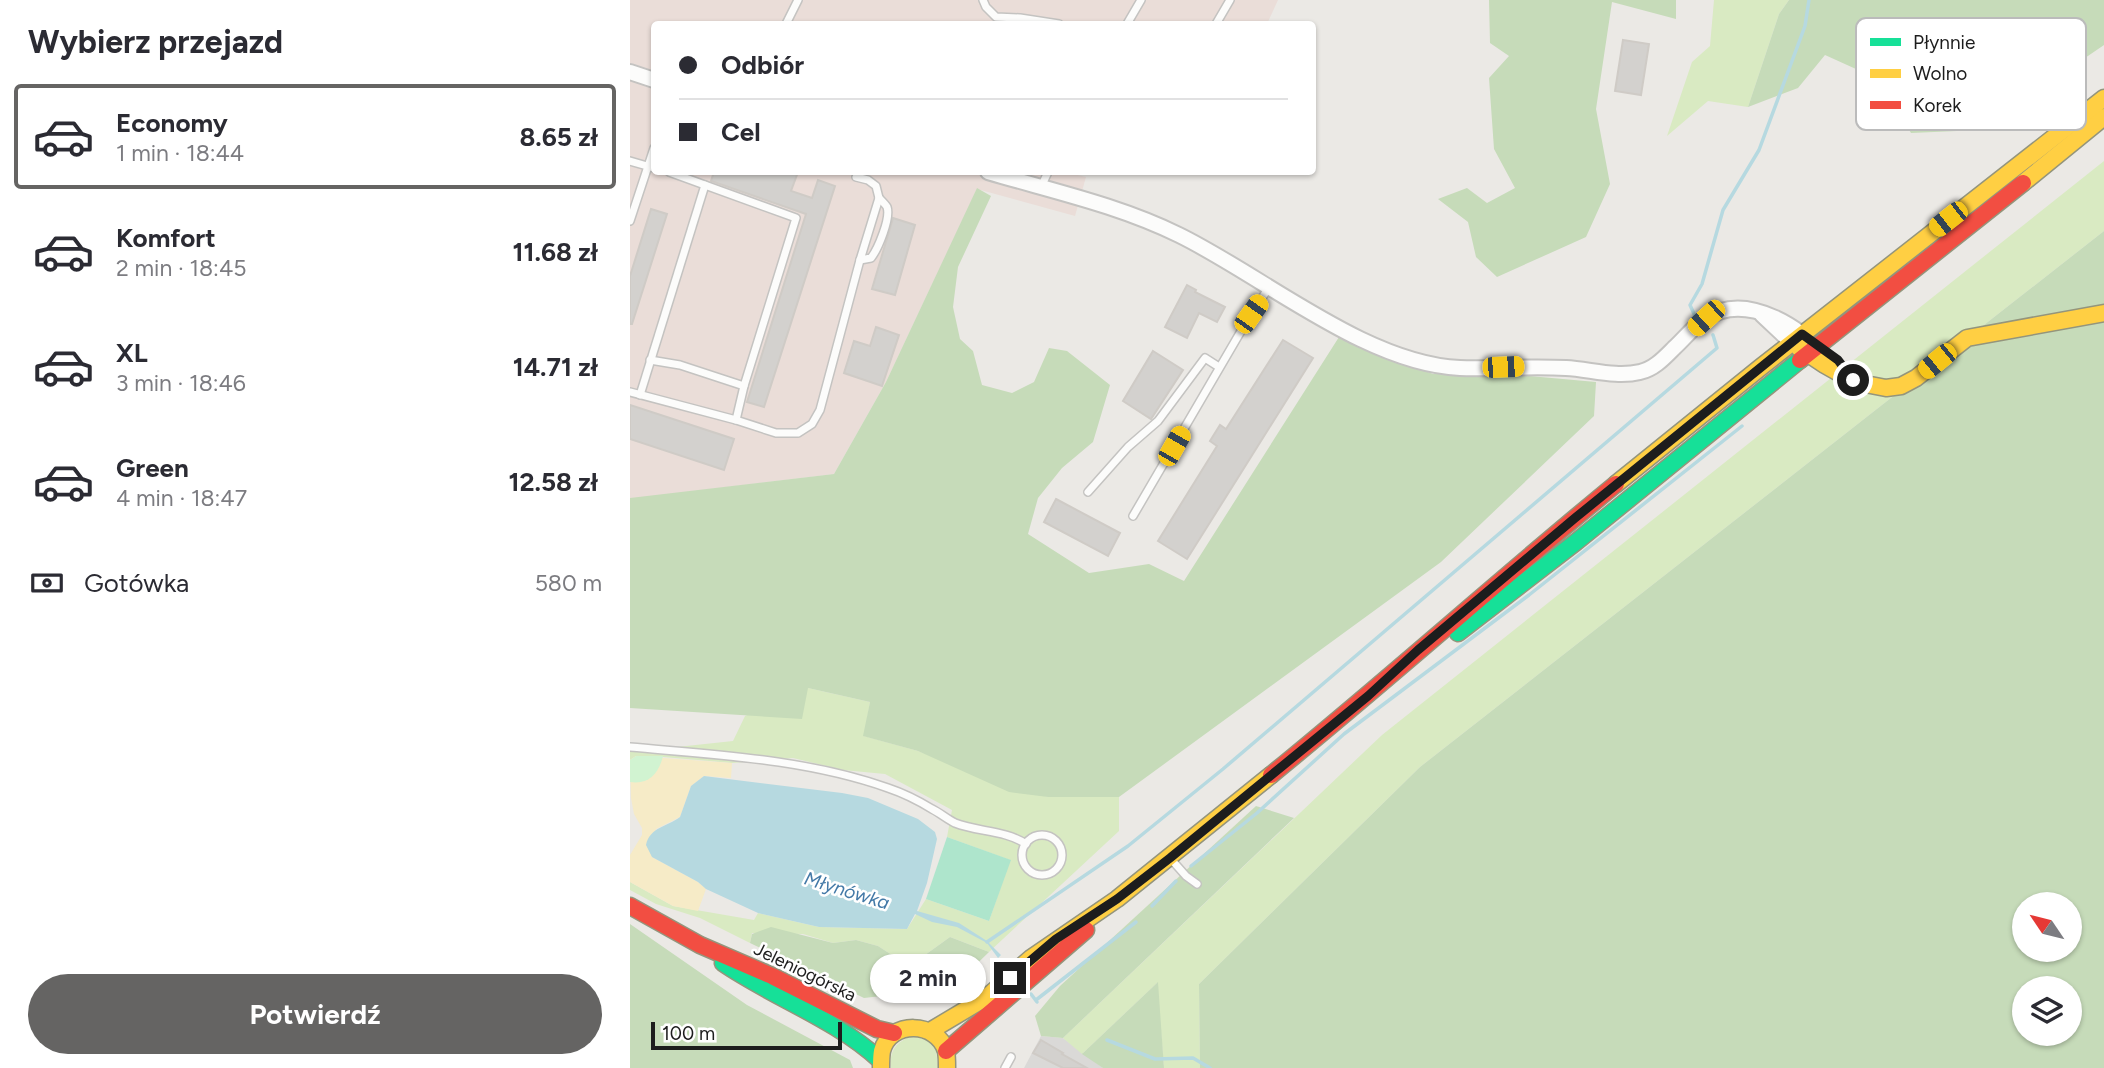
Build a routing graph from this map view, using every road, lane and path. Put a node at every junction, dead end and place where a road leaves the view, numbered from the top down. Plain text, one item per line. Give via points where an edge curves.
1 (798, 0) edge
2 (983, 0) edge
3 (1141, 0) edge
4 (1230, 0) edge
5 (788, 21) edge
6 (1040, 21) edge
7 (1129, 21) edge
8 (1218, 21) edge
9 (630, 72) edge
10 (651, 79) edge
11 (2104, 98) edge
12 (2086, 112) edge
13 (2104, 117) edge
14 (2063, 130) edge
15 (630, 160) edge
16 (651, 167) edge
17 (677, 175) edge
18 (999, 175) edge
19 (1047, 175) edge
20 (856, 177) dead end
21 (705, 185) junction
22 (1041, 187) junction
23 (879, 198) junction
24 (630, 221) edge
25 (860, 260) junction
26 (1270, 286) junction
27 (2104, 313) edge
28 (1797, 338) junction
29 (1813, 350) junction
30 (650, 360) junction
31 (1219, 367) junction
32 (744, 386) junction
33 (630, 392) edge
34 (640, 395) junction
35 (736, 420) junction
36 (1088, 492) dead end
37 (1133, 516) dead end
38 (1368, 696) junction
39 (630, 747) edge
40 (1026, 844) junction
41 (1170, 858) junction
42 (1197, 884) dead end
43 (1117, 899) junction
44 (630, 906) edge
45 (700, 945) junction
46 (930, 1031) junction
47 (894, 1033) junction
48 (946, 1051) junction
49 (1011, 1057) dead end
50 (881, 1064) edge
51 (947, 1068) edge
52 (1005, 1068) edge

1 - 5 lane
2 - 6 lane via 996,18
3 - 7 lane
4 - 8 lane
9 - 10 street
11 - 12 main road
13 - 29 main road
14 - 28 main road
15 - 16 lane
16 - 24 lane
17 - 21 lane
18 - 22 street
19 - 22 lane
20 - 23 lane via 876,186
21 - 30 lane
21 - 32 lane via 796,218
22 - 26 street via 1104,203 1158,226
23 - 25 lane
23 - 25 lane via 888,210 884,229 872,258
25 - 35 lane via 820,411 812,424 788,435
26 - 28 street via 1330,324 1434,366 1638,373 1663,359 1706,318 1736,308 1773,317
26 - 31 lane
27 - 29 main road via 1967,338 1915,379 1891,388 1867,386 1824,366
28 - 29 main road
28 - 38 main road via 1575,518
29 - 38 main road via 1531,578
30 - 32 lane
30 - 34 lane
31 - 36 lane via 1205,358 1158,421
31 - 37 lane
32 - 35 lane
33 - 34 lane
34 - 35 lane
38 - 41 main road
39 - 40 lane via 742,757 850,776 892,790 953,822
40 - 40 lane via 1035,836 1053,838 1061,848 1058,867 1047,874 1028,869 1023,857
41 - 42 lane
41 - 43 main road
43 - 46 main road via 1031,958 987,997
43 - 48 main road via 1062,953
44 - 45 main road, Jeleniogórska
45 - 47 main road, Jeleniogórska
45 - 50 main road, Jeleniogórska via 757,987 833,1024 869,1048
46 - 47 main road via 913,1027
46 - 48 main road
47 - 50 main road via 884,1045
48 - 51 main road
49 - 52 lane

